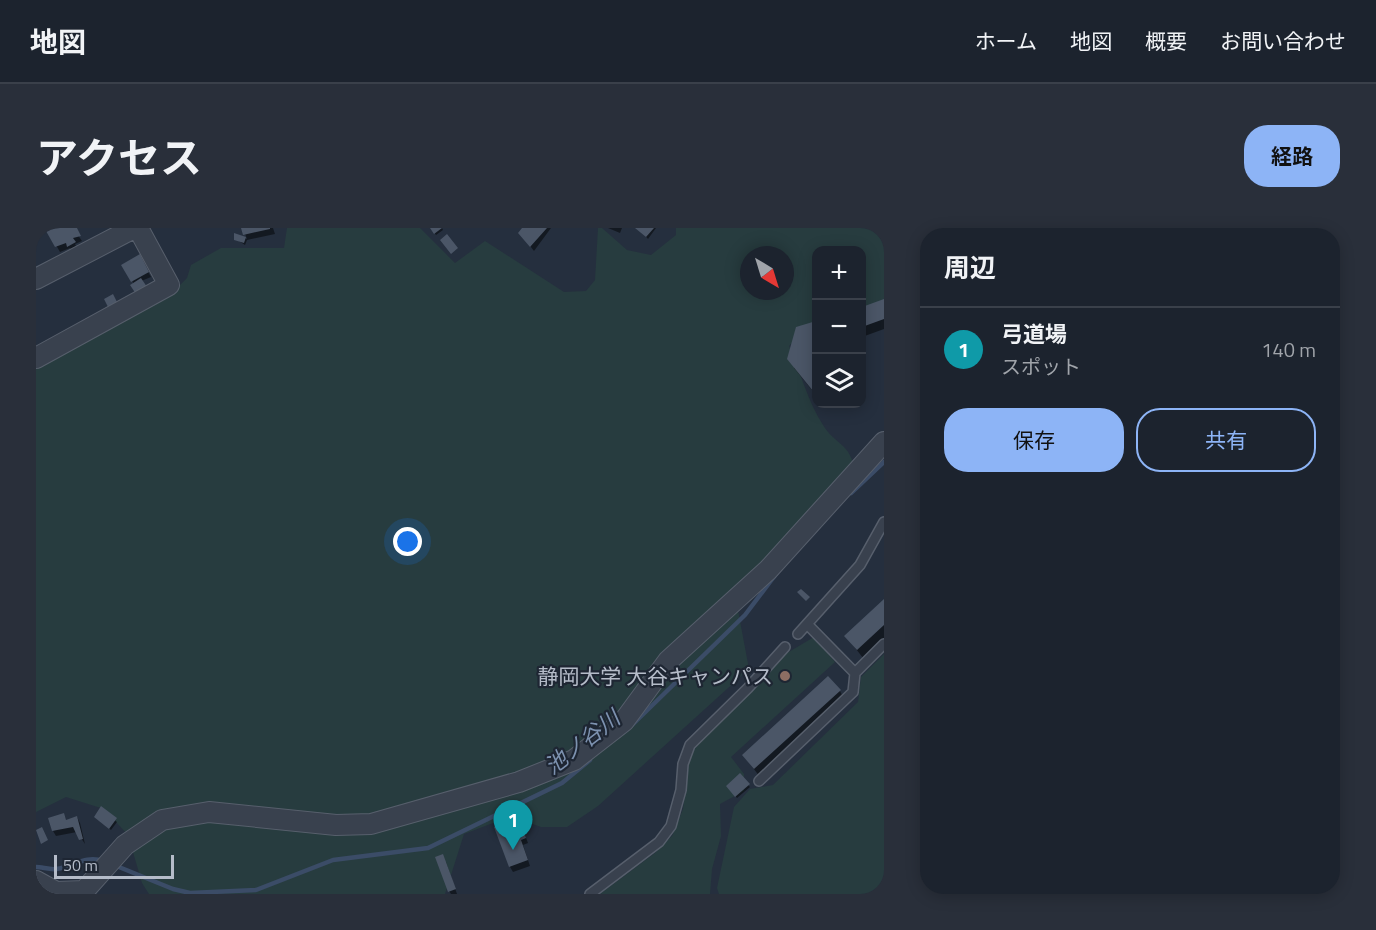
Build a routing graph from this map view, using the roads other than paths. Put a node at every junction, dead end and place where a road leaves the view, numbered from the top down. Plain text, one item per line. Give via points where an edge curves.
1 (136, 228) edge
2 (36, 279) edge
3 (36, 358) edge
4 (884, 442) edge
5 (884, 522) edge
6 (807, 624) junction
7 (798, 633) dead end
8 (884, 644) edge
9 (785, 646) dead end
10 (855, 673) junction
11 (759, 782) dead end
12 (36, 881) edge
13 (82, 893) edge
14 (590, 894) edge

1 - 2 street
1 - 3 street via 169,285
4 - 13 street via 768,570 668,661 624,721 574,760 519,782 370,824 336,825 209,812 162,820 125,845
5 - 6 lane via 860,565
6 - 7 lane
6 - 10 lane
8 - 10 lane
9 - 14 lane via 690,745 671,826 659,843
10 - 11 lane via 853,692
12 - 13 street via 56,892

